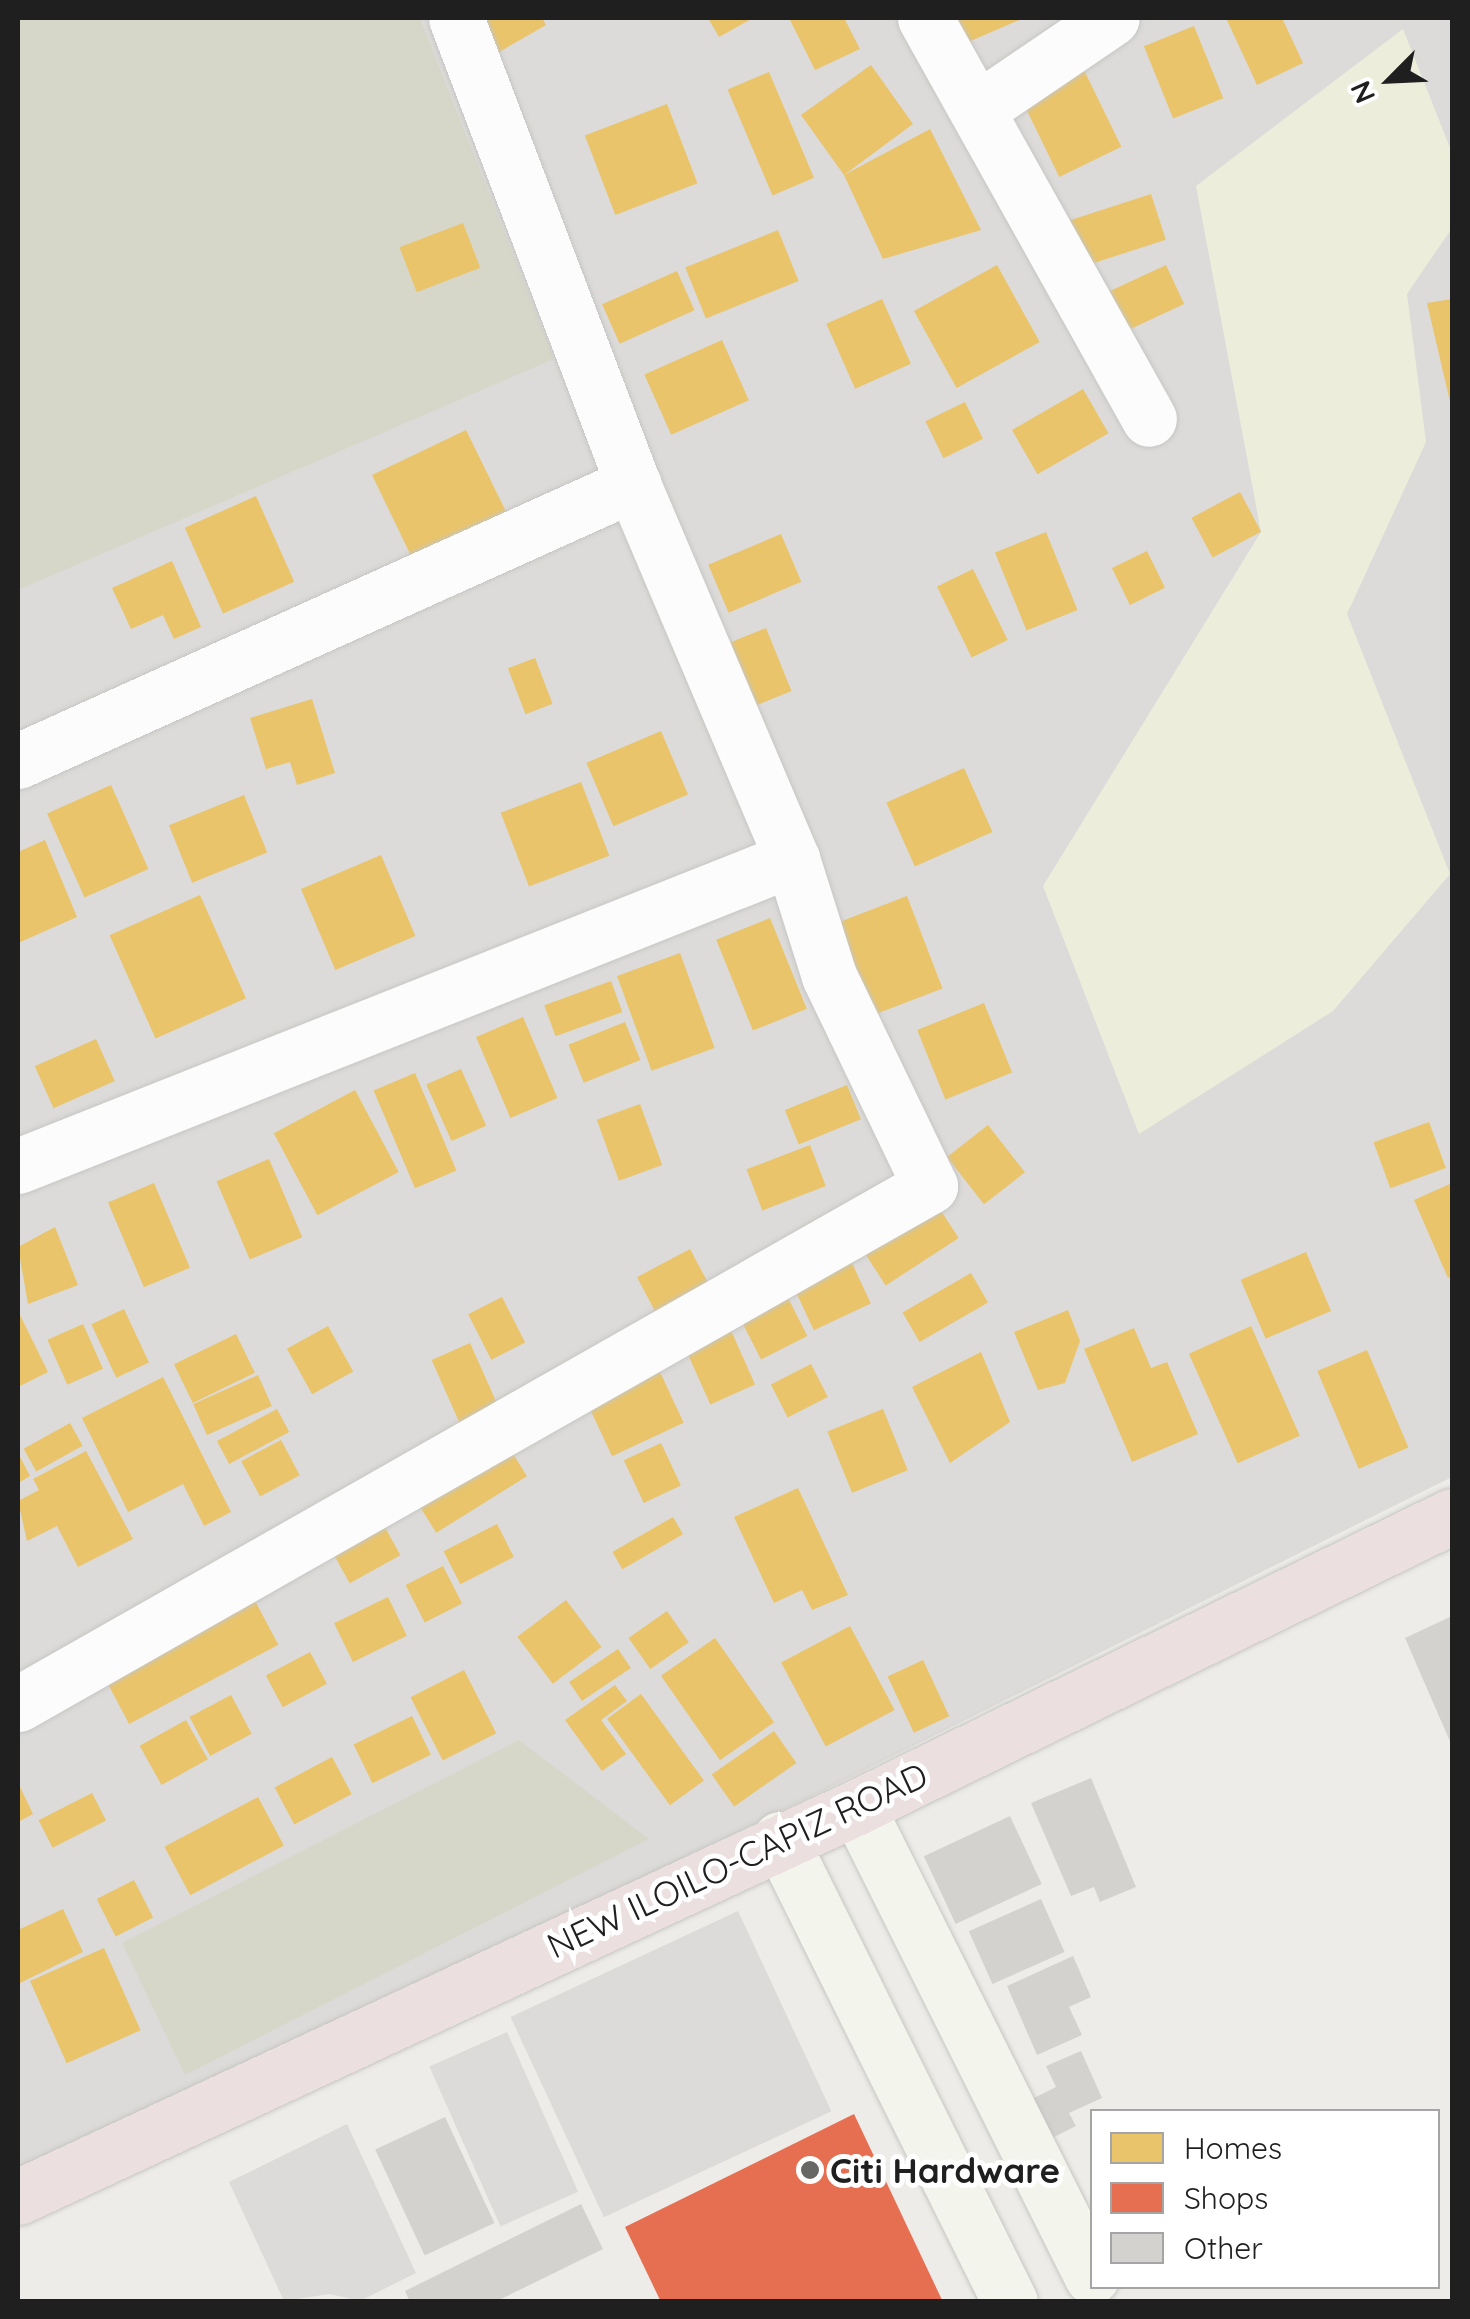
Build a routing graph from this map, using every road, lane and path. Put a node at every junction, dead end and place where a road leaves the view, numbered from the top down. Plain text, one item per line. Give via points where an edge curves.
1 (456, 18) edge
2 (924, 18) edge
3 (1112, 18) edge
4 (981, 107) junction
5 (1149, 419) dead end
6 (633, 484) junction
7 (18, 761) edge
8 (792, 859) junction
9 (18, 1166) edge
10 (1452, 1516) edge
11 (18, 1704) edge
12 (857, 1807) junction
13 (780, 1839) junction
14 (18, 2197) edge
15 (1090, 2273) edge
16 (1010, 2302) edge

1 - 6 street
2 - 4 street
3 - 4 street
4 - 5 street
6 - 7 street
6 - 8 street
8 - 9 street
8 - 11 street via 829,976 930,1186
10 - 12 highway, NEW ILOILO-CAPIZ ROAD
12 - 13 highway, NEW ILOILO-CAPIZ ROAD
12 - 15 street
13 - 14 highway, NEW ILOILO-CAPIZ ROAD
13 - 16 street

